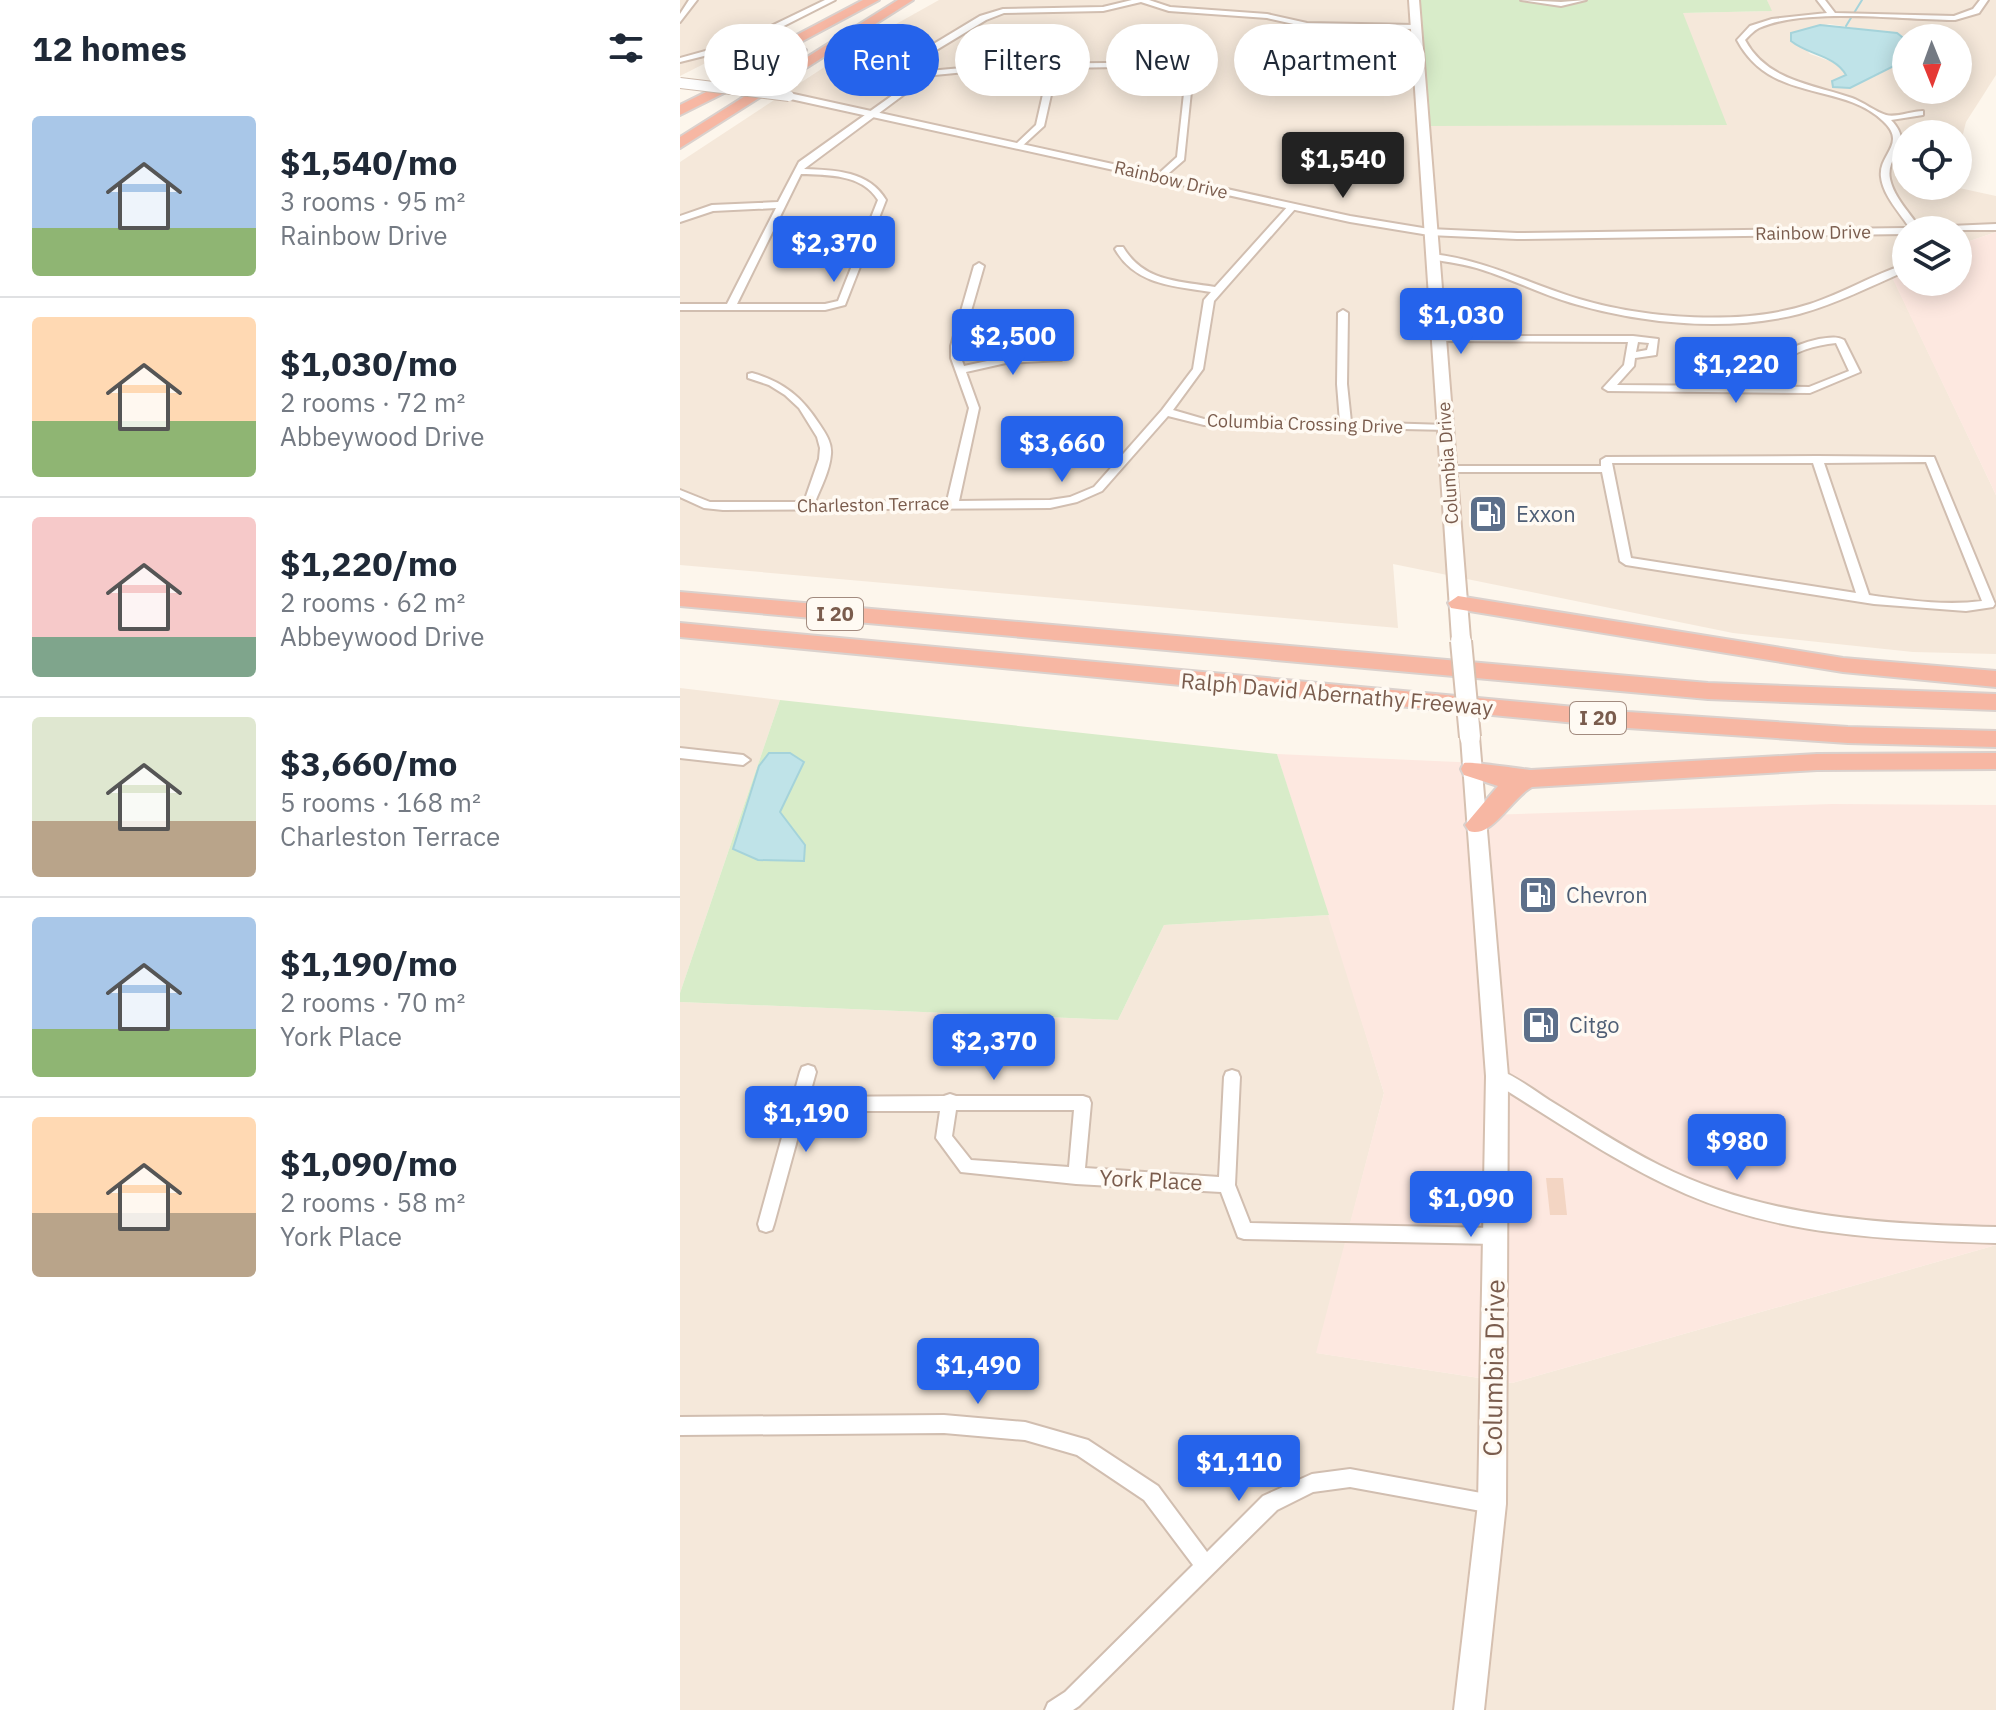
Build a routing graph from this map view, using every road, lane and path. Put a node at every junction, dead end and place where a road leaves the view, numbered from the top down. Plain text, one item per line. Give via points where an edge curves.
1 (693, 0) edge
2 (831, 0) edge
3 (873, 0) edge
4 (895, 0) edge
5 (907, 0) edge
6 (1141, 0) edge
7 (1414, 0) edge
8 (1525, 0) edge
9 (1582, 0) edge
10 (1821, 0) edge
11 (1984, 0) edge
12 (1030, 4) edge
13 (1267, 4) dead end
14 (1831, 13) junction
15 (1267, 16) junction
16 (680, 20) edge
17 (1314, 24) edge
18 (1415, 24) edge
19 (939, 45) edge
20 (680, 60) edge
21 (1090, 65) edge
22 (680, 83) edge
23 (897, 96) edge
24 (1047, 96) edge
25 (1420, 96) edge
26 (680, 98) edge
27 (680, 111) edge
28 (1920, 113) dead end
29 (874, 114) junction
30 (1885, 118) junction
31 (680, 145) edge
32 (1020, 145) junction
33 (797, 171) junction
34 (1159, 177) junction
35 (778, 205) junction
36 (1292, 207) junction
37 (1907, 216) edge
38 (680, 219) edge
39 (1996, 227) edge
40 (1972, 228) edge
41 (1892, 231) edge
42 (1429, 232) junction
43 (1120, 249) dead end
44 (1433, 257) junction
45 (979, 266) dead end
46 (1892, 273) edge
47 (1217, 290) junction
48 (680, 307) edge
49 (730, 308) junction
50 (1343, 313) dead end
51 (1440, 339) junction
52 (1633, 339) junction
53 (1633, 355) junction
54 (1061, 357) dead end
55 (962, 370) junction
56 (752, 376) dead end
57 (1747, 387) junction
58 (1166, 412) junction
59 (1346, 426) junction
60 (1446, 428) junction
61 (1817, 459) junction
62 (1449, 469) junction
63 (1607, 469) junction
64 (680, 493) edge
65 (952, 505) junction
66 (808, 506) junction
67 (680, 589) edge
68 (1863, 596) junction
69 (680, 599) edge
70 (1458, 603) junction
71 (991, 628) junction
72 (680, 630) edge
73 (680, 636) edge
74 (746, 636) junction
75 (1996, 679) edge
76 (1996, 702) edge
77 (1996, 739) edge
78 (680, 753) edge
79 (743, 760) dead end
80 (1996, 761) edge
81 (1472, 769) junction
82 (1529, 779) junction
83 (1477, 825) junction
84 (808, 1072) dead end
85 (1497, 1076) junction
86 (1232, 1077) dead end
87 (950, 1101) junction
88 (799, 1104) junction
89 (1076, 1176) junction
90 (1227, 1185) junction
91 (766, 1224) dead end
92 (1495, 1236) junction
93 (1994, 1239) edge
94 (680, 1426) edge
95 (1492, 1504) junction
96 (1205, 1565) junction
97 (1055, 1710) edge
98 (1469, 1710) edge

1 - 16 street
2 - 20 street via 741,44
3 - 26 highway
4 - 27 highway
5 - 31 highway
6 - 12 street via 1103,9
6 - 15 street via 1179,10
7 - 18 main road, Columbia Drive
8 - 9 street
10 - 14 street
11 - 14 street via 1976,11 1955,18
12 - 19 street via 983,18
13 - 15 street
14 - 30 street via 1750,29 1743,34 1743,47 1777,74
15 - 17 street
21 - 34 street via 1191,64 1181,158
22 - 29 street, Rainbow Drive, bridge via 789,96
23 - 29 street
24 - 32 street via 1040,126
25 - 42 main road, Columbia Drive
28 - 30 street
29 - 32 street, Rainbow Drive
29 - 33 street
30 - 37 street via 1898,137 1886,181
32 - 34 street, Rainbow Drive
33 - 35 street
33 - 49 street via 846,177 878,191 882,200 849,290 834,306
34 - 36 street, Rainbow Drive
35 - 38 street via 712,208
35 - 49 street
36 - 42 street, Rainbow Drive
36 - 47 street, Charleston Terrace
39 - 40 street
41 - 42 street, Rainbow Drive via 1565,237
42 - 44 main road, Columbia Drive
43 - 47 street via 1125,262 1143,274
44 - 46 street via 1470,260 1580,303 1728,318 1804,309
44 - 51 main road, Columbia Drive
45 - 55 street via 956,346
47 - 58 street, Charleston Terrace via 1209,300 1198,369
48 - 49 street
50 - 59 street
51 - 52 street
51 - 60 main road, Columbia Drive
52 - 53 street
52 - 53 street via 1654,341 1652,353
53 - 57 street via 1608,388
54 - 55 street via 1006,360
55 - 65 street via 974,408
56 - 66 street via 774,382 802,403 824,440 824,461
57 - 57 street via 1810,390 1855,372 1839,340 1828,340 1777,357
58 - 59 street, Columbia Crossing Drive via 1204,422
58 - 65 street, Charleston Terrace via 1095,497 1050,504
59 - 60 street, Columbia Crossing Drive
60 - 62 main road, Columbia Drive
61 - 63 street via 1606,460
61 - 68 street
61 - 68 street via 1930,459 1989,604 1919,605
62 - 63 street
62 - 70 main road, Columbia Drive
63 - 68 street via 1626,561
64 - 66 street, Charleston Terrace via 708,505
65 - 66 street, Charleston Terrace
67 - 71 highway
69 - 71 highway, Ralph David Abernathy Freeway / I 20
70 - 75 highway via 1843,665
70 - 81 main road, Columbia Drive, bridge
71 - 76 highway, Ralph David Abernathy Freeway / I 20 via 1708,691
72 - 74 highway, Ralph David Abernathy Freeway / I 20
73 - 74 highway
74 - 77 highway, Ralph David Abernathy Freeway / I 20 via 1702,727
78 - 79 street
80 - 82 highway via 1817,762
81 - 82 highway
81 - 83 main road, Columbia Drive
82 - 83 highway via 1510,788
83 - 85 main road, Columbia Drive
84 - 88 street
85 - 92 main road, Columbia Drive
85 - 93 street via 1655,1171 1726,1200 1834,1225
86 - 90 street, York Place
87 - 88 street, York Place
87 - 89 street, York Place via 944,1138 967,1167
87 - 89 street, York Place via 1083,1103
88 - 91 street
89 - 90 street, York Place
90 - 92 street, York Place via 1244,1231
92 - 95 main road, Columbia Drive
94 - 96 street via 944,1424 1025,1431 1081,1447 1151,1493
95 - 96 street via 1350,1478 1312,1483 1270,1503
95 - 98 main road, Columbia Drive
96 - 97 street

